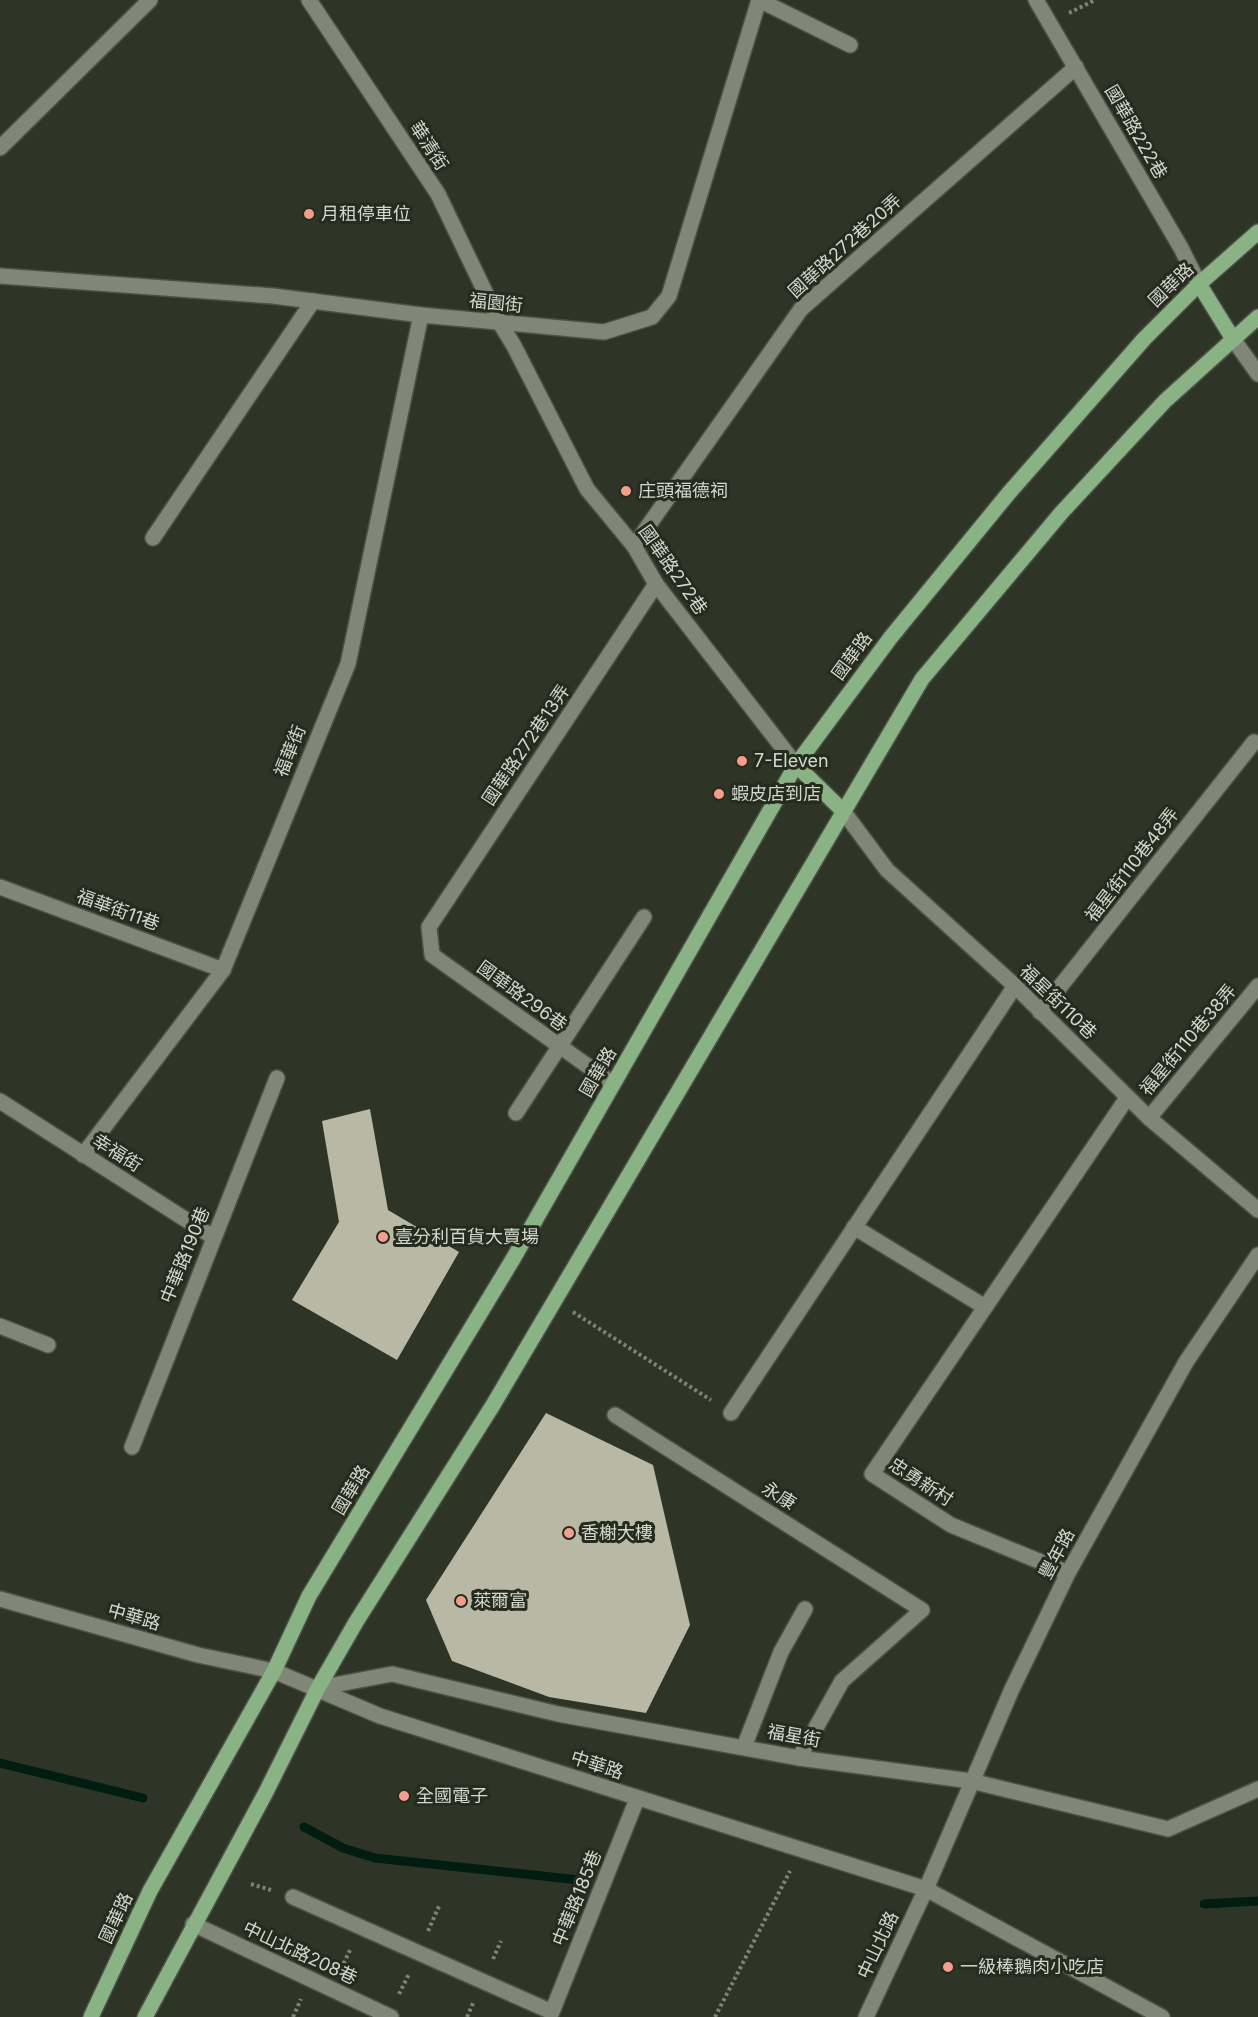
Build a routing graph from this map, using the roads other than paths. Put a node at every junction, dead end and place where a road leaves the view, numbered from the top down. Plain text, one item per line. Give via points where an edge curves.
1 (150, 0) edge
2 (309, 0) edge
3 (759, 0) edge
4 (1036, 0) edge
5 (850, 45) dead end
6 (1076, 67) junction
7 (0, 148) edge
8 (1258, 232) edge
9 (0, 276) edge
10 (1199, 284) junction
11 (313, 301) junction
12 (421, 315) junction
13 (1258, 317) edge
14 (500, 323) junction
15 (1233, 339) junction
16 (1258, 374) edge
17 (153, 538) dead end
18 (634, 546) junction
19 (656, 584) junction
20 (1254, 742) dead end
21 (796, 765) junction
22 (843, 811) junction
23 (0, 887) edge
24 (644, 917) dead end
25 (429, 927) joint
26 (223, 970) junction
27 (1015, 986) junction
28 (1258, 986) edge
29 (1041, 1012) junction
30 (560, 1048) junction
31 (277, 1078) dead end
32 (614, 1084) junction
33 (1127, 1098) junction
34 (0, 1101) edge
35 (516, 1113) dead end
36 (1149, 1118) junction
37 (83, 1155) junction
38 (1258, 1210) edge
39 (854, 1227) junction
40 (213, 1238) junction
41 (1258, 1255) edge
42 (985, 1306) junction
43 (0, 1326) edge
44 (48, 1345) dead end
45 (731, 1413) road end
46 (615, 1415) dead end
47 (132, 1447) dead end
48 (1068, 1573) junction
49 (0, 1599) edge
50 (805, 1610) dead end
51 (274, 1671) junction
52 (318, 1688) junction
53 (744, 1747) junction
54 (800, 1758) junction
55 (971, 1781) junction
56 (1258, 1789) edge
57 (637, 1799) junction
58 (926, 1889) junction
59 (293, 1897) dead end
60 (193, 1924) junction
61 (91, 2017) edge
62 (145, 2017) edge
63 (391, 2017) edge
64 (866, 2017) edge
65 (1162, 2017) edge

1 - 7 street
2 - 14 street, 華清街 via 438,194
3 - 5 street
3 - 14 street, 福園街 via 669,296 652,317 604,332
4 - 6 street, 國華路222巷
6 - 10 street, 國華路222巷
6 - 18 street, 國華路272巷20弄 via 801,309
8 - 10 main road, 國華路
9 - 11 street, 福園街
10 - 15 main road
10 - 21 main road, 國華路 via 1144,339 1008,494 891,637
11 - 12 street, 福園街
11 - 17 street
12 - 14 street, 福園街
12 - 26 street, 福華街 via 348,664
13 - 15 main road
14 - 18 street, 國華路272巷 via 587,489
15 - 16 street
15 - 22 main road via 1165,401 1062,512 922,679
18 - 19 street, 國華路272巷
19 - 21 street, 國華路272巷
19 - 25 street, 國華路272巷13弄
20 - 29 street, 福星街110巷48弄
21 - 22 main road
21 - 32 main road, 國華路
22 - 27 street, 福星街110巷 via 887,870
22 - 52 main road via 498,1396
23 - 26 street, 福華街11巷
24 - 30 street
25 - 30 street, 國華路296巷 via 432,955
26 - 37 street, 福華街
27 - 29 street, 福星街110巷
27 - 39 street
28 - 36 street, 福星街110巷38弄
29 - 33 street, 福星街110巷
30 - 32 street, 國華路296巷
30 - 35 street
31 - 40 street, 中華路190巷
32 - 51 main road, 國華路 via 309,1596
33 - 36 street, 福星街110巷
33 - 42 street, 忠勇新村
34 - 37 street, 幸福街
36 - 38 street, 福星街110巷
37 - 40 street, 幸福街
39 - 42 street
39 - 45 street
40 - 47 street, 中華路190巷
41 - 48 street, 豐年路 via 1186,1362
42 - 48 street, 忠勇新村 via 872,1474 951,1525
43 - 44 street
46 - 54 street, 永康 via 922,1610 842,1681
48 - 55 street, 豐年路
49 - 51 street, 中華路 via 198,1655
50 - 53 street via 781,1652
51 - 52 street, 中華路
51 - 61 main road, 國華路 via 150,1891
52 - 53 street, 福星街 via 392,1674 558,1714
52 - 57 street, 中華路 via 380,1716
52 - 60 main road
53 - 54 street, 福星街
54 - 55 street, 福星街
55 - 56 street, 福星街 via 1168,1829
55 - 58 street, 豐年路
57 - 58 street, 中華路
57 - 59 street, 中華路185巷 via 552,2012
58 - 64 street, 中山北路
58 - 65 street, 中華路
60 - 62 main road
60 - 63 street, 中山北路208巷

